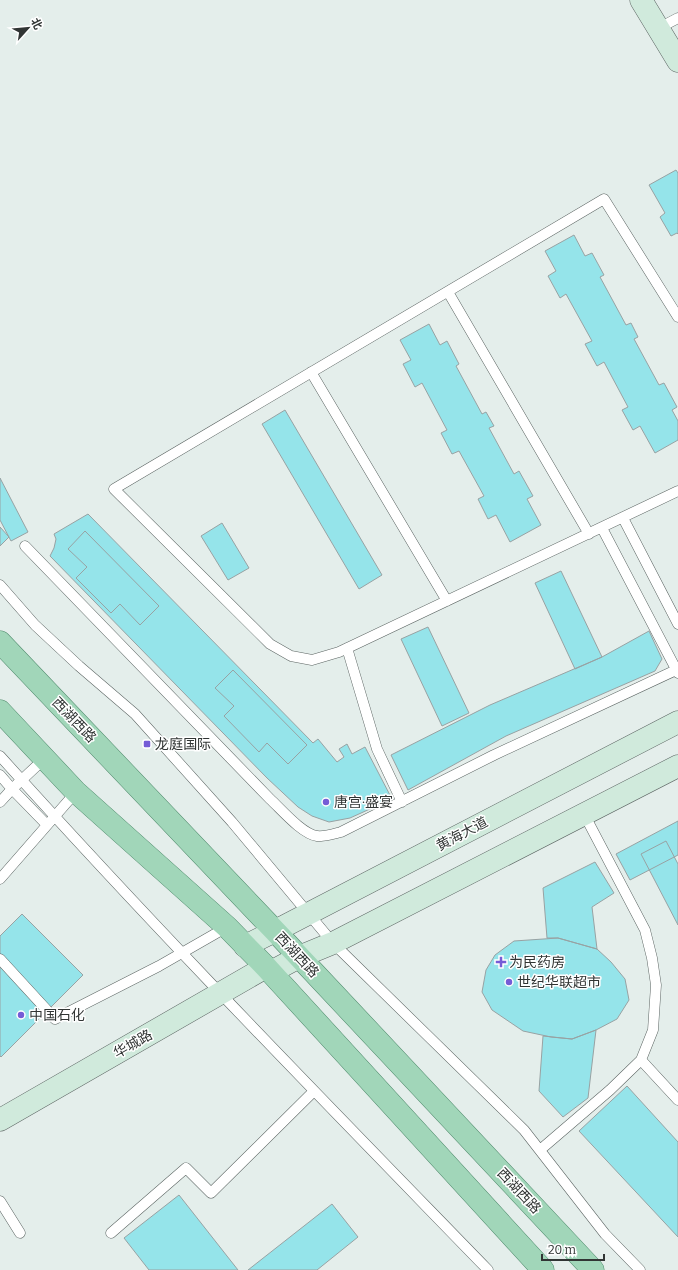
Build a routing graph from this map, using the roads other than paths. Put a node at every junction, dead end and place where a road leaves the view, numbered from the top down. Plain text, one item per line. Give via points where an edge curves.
1 (641, 0) edge
2 (678, 18) edge
3 (659, 28) junction
4 (678, 61) edge
5 (448, 292) junction
6 (678, 317) edge
7 (311, 372) junction
8 (678, 491) edge
9 (623, 518) junction
10 (602, 528) junction
11 (589, 534) junction
12 (25, 546) dead end
13 (0, 585) edge
14 (447, 601) junction
15 (678, 624) edge
16 (0, 642) edge
17 (347, 648) junction
18 (677, 671) edge
19 (0, 711) edge
20 (678, 722) edge
21 (0, 756) edge
22 (44, 759) junction
23 (678, 766) edge
24 (0, 775) edge
25 (22, 780) junction
26 (12, 789) junction
27 (76, 792) junction
28 (0, 802) edge
29 (402, 802) junction
30 (584, 814) junction
31 (55, 817) junction
32 (47, 825) junction
33 (0, 878) edge
34 (309, 914) junction
35 (227, 927) junction
36 (275, 931) junction
37 (333, 943) junction
38 (245, 946) junction
39 (182, 953) junction
40 (299, 957) junction
41 (0, 959) edge
42 (268, 969) junction
43 (220, 993) junction
44 (641, 1060) junction
45 (314, 1091) junction
46 (678, 1100) edge
47 (0, 1120) edge
48 (540, 1150) junction
49 (0, 1201) edge
50 (20, 1233) dead end
51 (111, 1233) dead end
52 (488, 1270) edge
53 (543, 1270) edge
54 (593, 1270) edge
55 (640, 1270) edge

1 - 3 street
2 - 3 lane
3 - 4 street
5 - 6 lane via 604,199
5 - 7 lane
5 - 11 lane
7 - 14 lane
7 - 17 lane via 114,489 270,644 291,656 312,660
8 - 9 lane
9 - 10 lane
9 - 15 lane
10 - 11 lane
10 - 18 lane
11 - 14 lane
12 - 29 lane via 302,829 315,836 341,832
13 - 34 lane via 35,625 135,714 232,822
14 - 17 lane
16 - 36 main road, 西湖西路
17 - 29 lane via 377,750
18 - 29 lane
19 - 22 main road
20 - 34 street, 黄海大道
21 - 25 lane
22 - 25 lane
22 - 27 main road
23 - 30 street
24 - 26 lane
25 - 26 lane
25 - 31 lane
26 - 28 lane
26 - 32 lane
27 - 31 lane
27 - 35 main road
30 - 37 street
30 - 44 lane via 645,930 652,958 656,985 653,1030
31 - 32 lane
31 - 39 lane
32 - 33 lane
34 - 36 street, 黄海大道
34 - 37 lane
35 - 38 main road
35 - 39 lane
36 - 38 street, 黄海大道
36 - 40 main road, 西湖西路
37 - 40 street
37 - 48 lane via 524,1130
38 - 42 main road
39 - 41 lane via 55,1019
39 - 43 lane
40 - 42 street
40 - 54 main road, 西湖西路
42 - 43 street, 华城路
42 - 53 main road
43 - 45 lane
43 - 47 street, 华城路
44 - 46 lane
44 - 48 lane
45 - 51 lane via 211,1193 186,1168
45 - 52 lane
48 - 55 lane via 605,1234
49 - 50 lane

